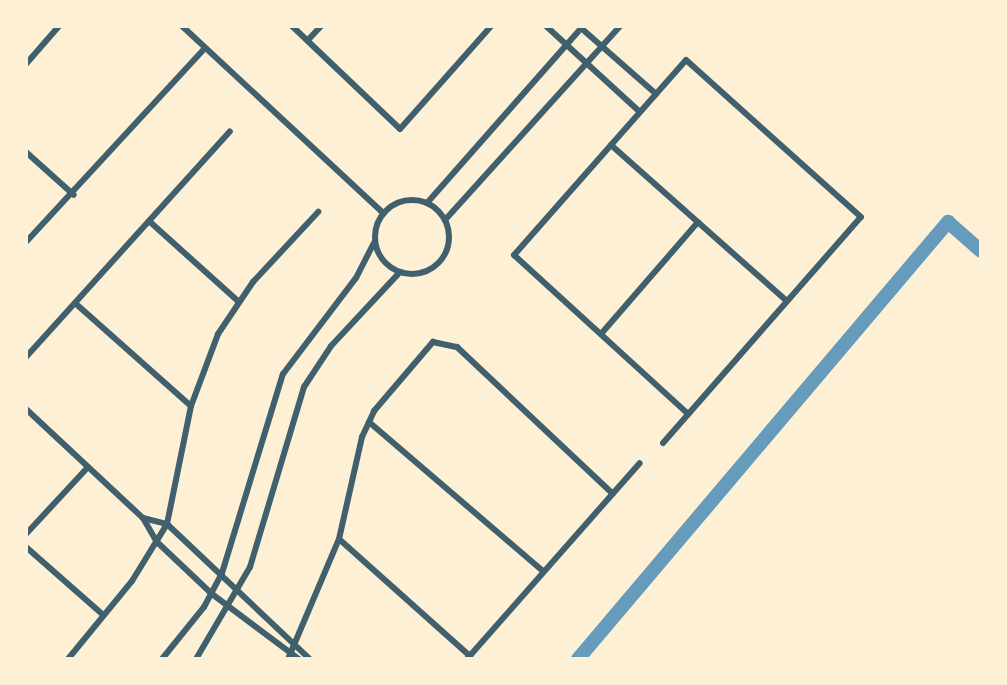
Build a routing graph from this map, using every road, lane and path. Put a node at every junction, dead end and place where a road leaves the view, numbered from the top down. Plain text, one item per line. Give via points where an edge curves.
1 (60, 26) edge
2 (182, 26) edge
3 (292, 26) edge
4 (321, 26) edge
5 (546, 26) edge
6 (620, 26) edge
7 (581, 27) edge
8 (486, 28) edge
9 (308, 40) junction
10 (565, 46) junction
11 (603, 46) junction
12 (205, 48) junction
13 (26, 64) edge
14 (585, 65) junction
15 (656, 94) junction
16 (640, 112) junction
17 (230, 131) dead end
18 (611, 145) junction
19 (26, 152) edge
20 (74, 195) junction
21 (427, 203) junction
22 (318, 212) dead end
23 (383, 212) junction
24 (444, 220) junction
25 (149, 221) junction
26 (698, 222) junction
27 (26, 242) edge
28 (374, 243) junction
29 (399, 272) junction
30 (238, 301) junction
31 (787, 301) junction
32 (75, 303) junction
33 (601, 334) junction
34 (26, 357) edge
35 (191, 406) junction
36 (26, 409) edge
37 (688, 414) junction
38 (369, 422) junction
39 (663, 443) dead end
40 (640, 463) dead end
41 (88, 467) junction
42 (613, 494) junction
43 (143, 518) junction
44 (167, 524) junction
45 (26, 534) edge
46 (339, 540) junction
47 (157, 542) junction
48 (26, 547) edge
49 (543, 571) junction
50 (222, 573) junction
51 (241, 589) junction
52 (212, 594) junction
53 (230, 610) junction
54 (103, 615) junction
55 (298, 641) junction
56 (468, 657) edge
57 (288, 658) edge
58 (68, 659) edge
59 (162, 659) edge
60 (196, 659) edge
61 (299, 659) edge
62 (310, 659) edge

1 - 13 street
2 - 12 street
3 - 9 street
4 - 9 street
5 - 10 street
6 - 11 street
7 - 10 street
7 - 11 street
8 - 9 street via 400,129
10 - 14 street
10 - 21 street
11 - 14 street
11 - 15 street
12 - 20 street
12 - 23 street
14 - 16 street
14 - 24 street
15 - 16 street
15 - 31 street via 686,60 861,217
16 - 18 street
17 - 25 street
18 - 26 street
18 - 33 street via 514,255
19 - 20 street
20 - 27 street
21 - 23 street via 399,202
21 - 24 street
22 - 30 street
23 - 28 street
24 - 29 street via 449,242 440,262 421,274
25 - 30 street
25 - 32 street
26 - 31 street
26 - 33 street
28 - 29 street via 383,261
28 - 50 street via 356,278 283,374
29 - 51 street via 331,346 304,387
30 - 35 street
31 - 37 street
32 - 34 street
32 - 35 street
33 - 37 street
35 - 44 street
36 - 41 street
37 - 39 street
38 - 42 street via 433,342 457,347
38 - 46 street
38 - 49 street
40 - 42 street
41 - 43 street
41 - 45 street
42 - 49 street
43 - 44 street
43 - 47 street
44 - 47 street
44 - 50 street
46 - 55 street
46 - 56 street
47 - 52 street
47 - 54 street
48 - 54 street
49 - 56 street
50 - 51 street
50 - 52 street
51 - 53 street
51 - 55 street
52 - 53 street
52 - 59 street
53 - 57 street
53 - 60 street
54 - 58 street
55 - 57 street
55 - 62 street
57 - 61 street

